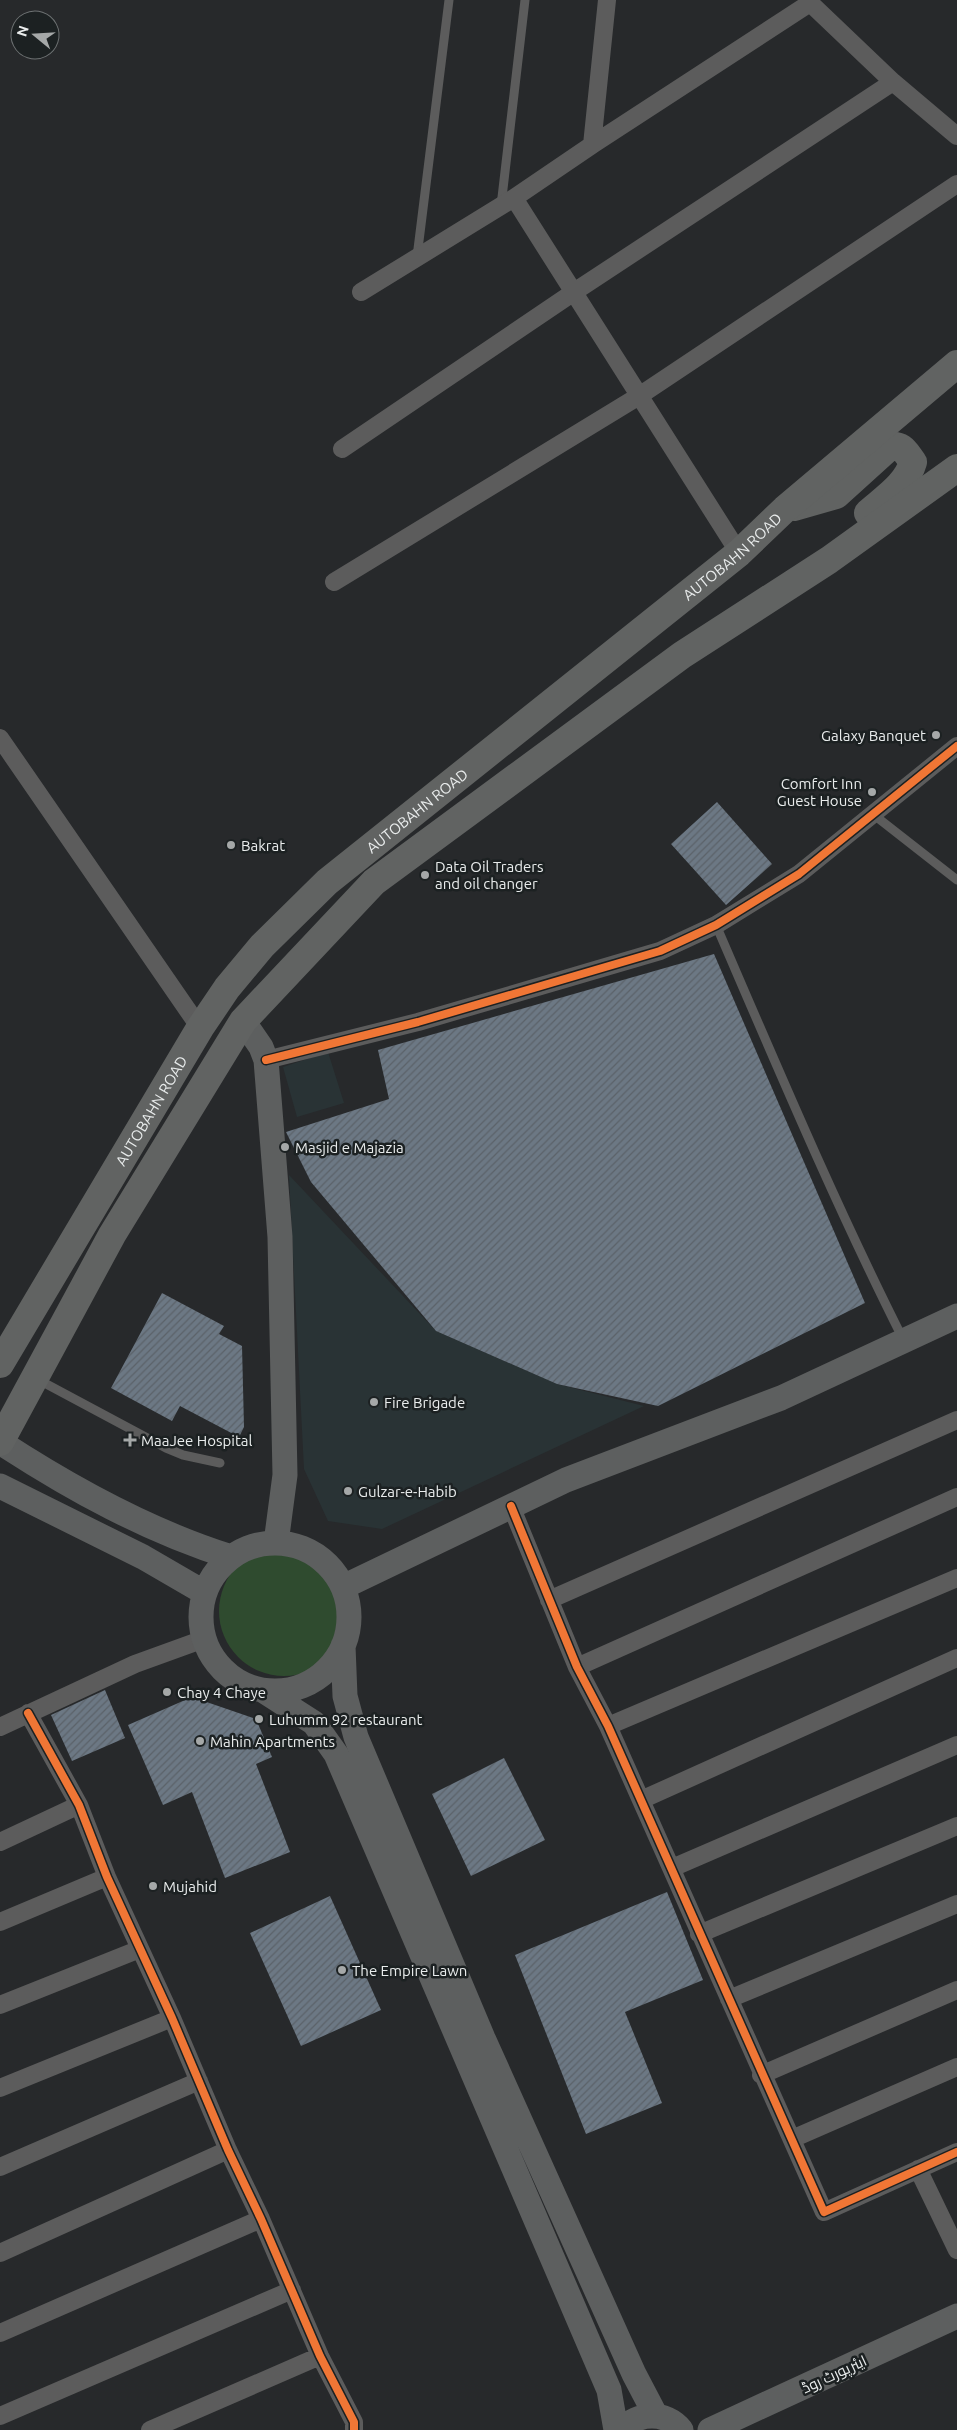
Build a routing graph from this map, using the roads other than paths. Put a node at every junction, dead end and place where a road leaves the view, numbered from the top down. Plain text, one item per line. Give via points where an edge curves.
1 (449, 0) edge
2 (525, 0) edge
3 (607, 0) edge
4 (808, 1) edge
5 (893, 82) junction
6 (957, 136) edge
7 (592, 145) junction
8 (957, 184) edge
9 (507, 202) junction
10 (417, 258) junction
11 (361, 292) dead end
12 (574, 292) junction
13 (957, 364) edge
14 (639, 396) junction
15 (342, 449) dead end
16 (957, 468) edge
17 (785, 509) junction
18 (739, 553) junction
19 (829, 560) junction
20 (334, 582) dead end
21 (0, 738) edge
22 (957, 746) edge
23 (874, 815) junction
24 (957, 880) edge
25 (716, 925) junction
26 (243, 1021) junction
27 (200, 1028) junction
28 (266, 1060) junction
29 (957, 1316) edge
30 (903, 1340) junction
31 (0, 1364) edge
32 (35, 1378) junction
33 (957, 1420) edge
34 (0, 1442) edge
35 (220, 1463) dead end
36 (0, 1486) edge
37 (957, 1497) edge
38 (511, 1506) junction
39 (276, 1542) junction
40 (230, 1557) junction
41 (957, 1578) edge
42 (343, 1587) junction
43 (204, 1594) junction
44 (549, 1600) junction
45 (204, 1639) junction
46 (343, 1646) junction
47 (957, 1658) edge
48 (577, 1667) junction
49 (264, 1691) junction
50 (28, 1713) junction
51 (608, 1726) junction
52 (0, 1727) edge
53 (957, 1745) edge
54 (641, 1800) junction
55 (79, 1805) junction
56 (957, 1826) edge
57 (0, 1842) edge
58 (672, 1868) junction
59 (107, 1877) junction
60 (957, 1904) edge
61 (0, 1922) edge
62 (699, 1934) junction
63 (140, 1949) junction
64 (957, 1990) edge
65 (729, 1999) junction
66 (0, 2005) edge
67 (172, 2018) junction
68 (957, 2067) edge
69 (762, 2075) junction
70 (199, 2081) junction
71 (0, 2088) edge
72 (792, 2139) junction
73 (228, 2150) junction
74 (957, 2152) edge
75 (0, 2167) edge
76 (918, 2170) junction
77 (261, 2219) junction
78 (955, 2241) edge
79 (0, 2253) edge
80 (292, 2290) junction
81 (957, 2316) edge
82 (0, 2333) edge
83 (320, 2356) junction
84 (0, 2416) edge
85 (656, 2416) junction
86 (150, 2430) edge
87 (354, 2430) edge
88 (616, 2430) edge
89 (622, 2430) edge
90 (681, 2430) edge
91 (710, 2430) edge

1 - 10 lane
2 - 9 lane
3 - 7 street
4 - 5 street
4 - 7 street
5 - 6 street
5 - 12 street
7 - 9 street
8 - 14 street
9 - 10 street
9 - 12 street
10 - 11 street
12 - 14 street
12 - 15 street
13 - 17 highway, AUTOBAHN ROAD
14 - 18 street
14 - 20 street
16 - 19 highway, AUTOBAHN ROAD
17 - 18 highway, AUTOBAHN ROAD
17 - 19 highway via 836,495 889,447 902,448 913,462 906,479 858,522
18 - 27 highway, AUTOBAHN ROAD via 326,882 262,946 227,988
19 - 26 highway, AUTOBAHN ROAD via 682,655 374,882
21 - 27 street
22 - 23 street
23 - 24 lane
23 - 25 street via 799,874
25 - 28 street via 660,951 532,990
25 - 30 lane via 791,1100
26 - 28 main road
26 - 32 highway, AUTOBAHN ROAD via 112,1235
27 - 31 highway, AUTOBAHN ROAD
28 - 39 main road via 280,1237 285,1475
29 - 30 main road
30 - 38 main road via 780,1398 566,1480
32 - 34 highway, AUTOBAHN ROAD
32 - 35 lane via 166,1448
33 - 44 street
34 - 40 main road via 44,1470 160,1532
36 - 43 main road via 143,1557
37 - 48 street
38 - 42 main road
38 - 44 street
39 - 40 main road via 252,1546
39 - 42 main road via 297,1546 316,1555 332,1569
40 - 43 main road
41 - 51 street
42 - 46 main road via 349,1620
43 - 45 main road via 201,1609
44 - 48 street
45 - 49 main road via 213,1658 227,1674 244,1686
45 - 50 street via 135,1664
46 - 49 main road via 330,1667 311,1682 289,1690
46 - 85 main road via 345,1696 356,1737 483,2038 634,2374
47 - 54 street
48 - 51 street
49 - 88 main road via 314,1724 336,1754 609,2390
50 - 52 street
50 - 55 street
51 - 54 street
53 - 58 street
54 - 58 street
55 - 57 street
55 - 59 street
56 - 62 street
58 - 62 street
59 - 61 street
59 - 63 street
60 - 65 street
62 - 65 street
63 - 66 street
63 - 67 street
64 - 69 street
65 - 69 street
67 - 70 street
67 - 71 street
68 - 72 street
69 - 72 street
70 - 73 street
70 - 75 street
72 - 76 street via 824,2212
73 - 77 street
73 - 79 street
74 - 76 street
76 - 78 street
77 - 80 street
77 - 82 street
80 - 83 street
80 - 84 street
81 - 91 main road, ایئرپورٹ روڈ
83 - 86 street
83 - 87 street via 354,2422
85 - 89 main road via 644,2416
85 - 90 main road via 669,2420

